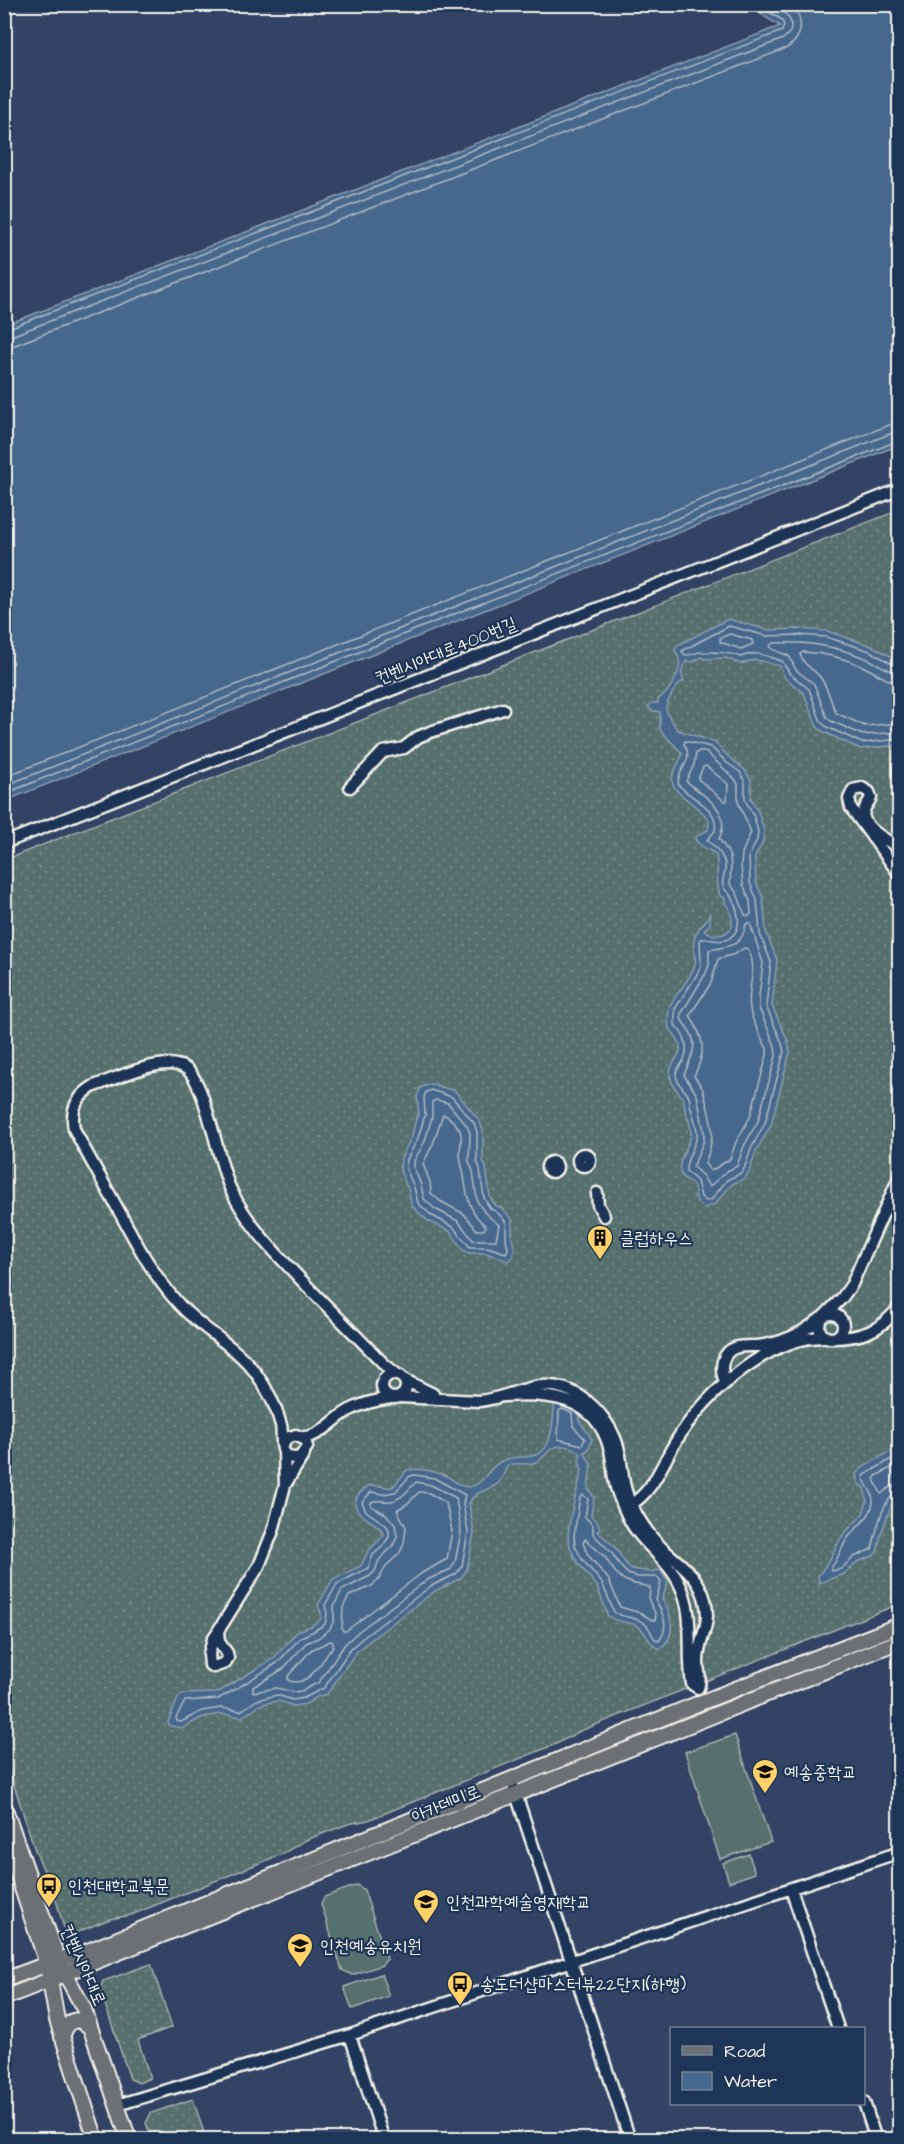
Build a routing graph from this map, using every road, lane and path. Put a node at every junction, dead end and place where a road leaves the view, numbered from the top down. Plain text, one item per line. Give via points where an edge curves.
1 (900, 489) edge
2 (503, 710) dead end
3 (350, 787) dead end
4 (4, 843) edge
5 (900, 848) edge
6 (900, 876) edge
7 (900, 1175) edge
8 (597, 1193) dead end
9 (604, 1216) dead end
10 (838, 1302) junction
11 (900, 1306) edge
12 (823, 1317) junction
13 (841, 1321) junction
14 (829, 1337) junction
15 (856, 1337) junction
16 (384, 1364) junction
17 (401, 1377) junction
18 (385, 1378) junction
19 (726, 1383) junction
20 (391, 1395) junction
21 (442, 1398) junction
22 (282, 1428) junction
23 (321, 1431) junction
24 (298, 1436) junction
25 (284, 1449) junction
26 (305, 1452) junction
27 (285, 1485) junction
28 (627, 1507) junction
29 (700, 1587) junction
30 (685, 1595) junction
31 (690, 1623) junction
32 (708, 1623) junction
33 (900, 1625) edge
34 (218, 1631) dead end
35 (900, 1641) edge
36 (511, 1779) junction
37 (517, 1795) junction
38 (4, 1806) edge
39 (4, 1836) edge
40 (900, 1852) edge
41 (791, 1889) junction
42 (52, 1962) junction
43 (572, 1962) junction
44 (66, 1973) junction
45 (4, 1980) edge
46 (50, 1980) junction
47 (4, 1998) edge
48 (90, 2027) junction
49 (838, 2027) edge
50 (350, 2035) junction
51 (62, 2037) junction
52 (117, 2105) junction
53 (865, 2105) edge
54 (96, 2139) edge
55 (129, 2139) edge
56 (384, 2139) edge
57 (630, 2139) edge
58 (876, 2139) edge

1 - 4 street, 컨벤시아대로400번길
2 - 3 street via 430,732 405,748 383,752
5 - 6 street via 865,820 869,792 862,788 853,790 851,808
7 - 10 street via 856,1275
8 - 9 street
10 - 12 street
10 - 13 street
11 - 15 street via 883,1324
12 - 13 street via 832,1314
12 - 14 street via 819,1329
12 - 19 street via 804,1331 772,1344 731,1349 722,1365
13 - 14 street via 840,1333
13 - 15 street via 846,1333
14 - 15 street
14 - 19 street via 807,1338 786,1345
16 - 17 street
16 - 18 street
16 - 22 street via 266,1243 246,1216 225,1176 199,1087 189,1071 166,1063 87,1090 73,1112 74,1129 146,1260 178,1305 253,1369
17 - 18 street
17 - 20 street via 406,1387
17 - 21 street
18 - 20 street
19 - 28 street via 691,1419 647,1493
20 - 21 street
20 - 23 street via 348,1411
21 - 28 street via 479,1401 555,1392 583,1404 606,1437 615,1484
22 - 24 street
22 - 25 street
23 - 24 street via 309,1437
23 - 26 street
24 - 25 street via 286,1438
24 - 26 street via 306,1443
25 - 26 street via 291,1458
25 - 27 street
26 - 27 street
27 - 34 street via 259,1566
28 - 29 street
28 - 30 street via 640,1538 673,1572
29 - 30 street
29 - 32 street
30 - 31 street
31 - 32 street
31 - 32 street via 689,1669 692,1684 698,1688 699,1652
33 - 36 main road, 아카데미로
35 - 37 main road, 아카데미로
36 - 37 street
36 - 42 main road, 아카데미로 via 83,1953
37 - 43 street
37 - 44 main road, 아카데미로
38 - 42 main road, 컨벤시아대로
39 - 42 main road, 컨벤시아대로
40 - 41 street
41 - 43 street
41 - 49 street
42 - 44 main road, 컨벤시아대로
42 - 45 main road, 아카데미로
42 - 46 main road, 컨벤시아대로
43 - 50 street
43 - 57 street
44 - 46 main road, 아카데미로
44 - 48 main road, 컨벤시아대로
46 - 47 main road, 아카데미로
46 - 51 main road, 컨벤시아대로
48 - 51 main road via 74,2020 66,2026
48 - 52 main road, 컨벤시아대로
50 - 52 street
50 - 56 street
51 - 54 main road, 컨벤시아대로
52 - 55 main road, 컨벤시아대로
53 - 58 street

